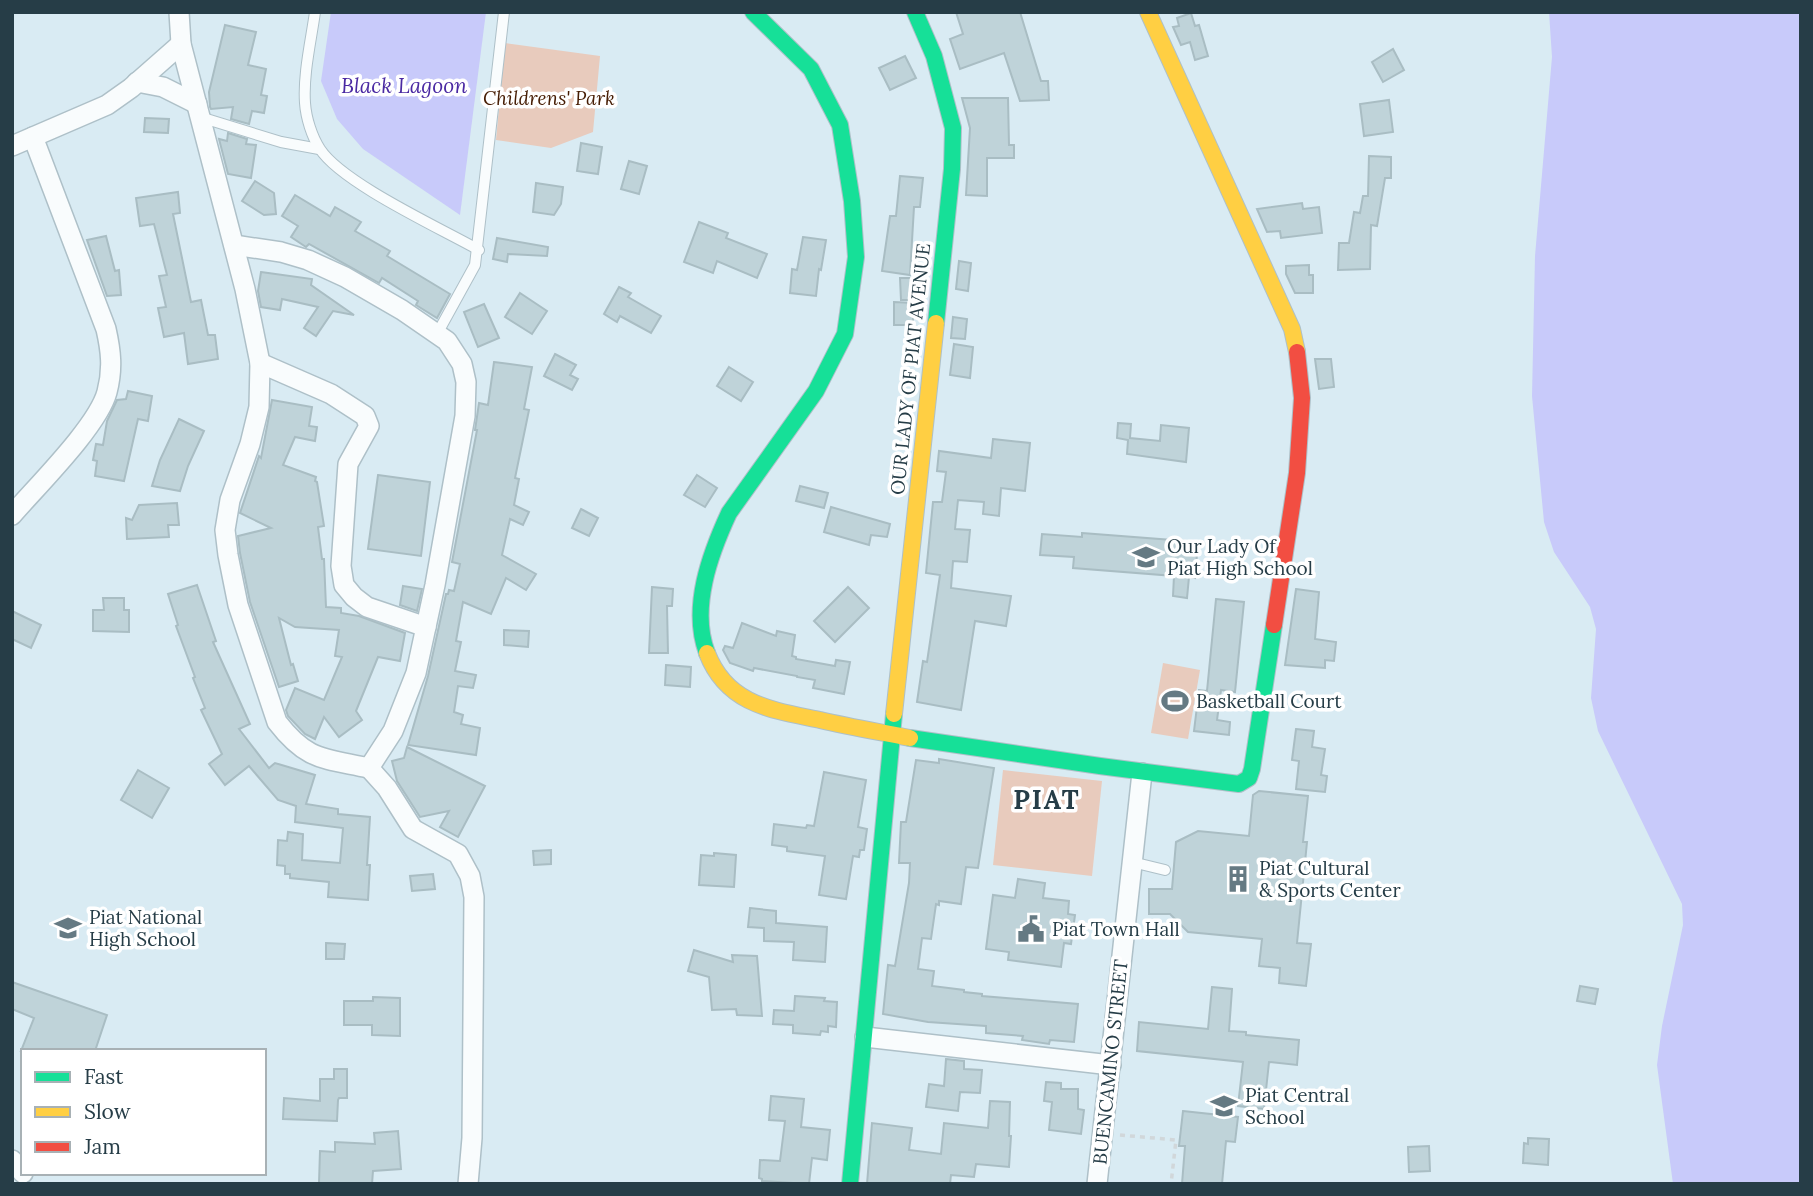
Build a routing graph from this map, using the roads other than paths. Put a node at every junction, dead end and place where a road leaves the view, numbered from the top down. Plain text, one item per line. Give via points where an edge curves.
1 (178, 12) edge
2 (315, 12) edge
3 (504, 12) edge
4 (753, 12) edge
5 (915, 12) edge
6 (1147, 12) edge
7 (181, 44) junction
8 (137, 82) junction
9 (198, 110) junction
10 (33, 137) junction
11 (12, 146) edge
12 (319, 149) junction
13 (234, 245) junction
14 (479, 250) junction
15 (437, 334) junction
16 (260, 363) junction
17 (12, 515) edge
18 (426, 627) junction
19 (892, 735) junction
20 (369, 768) junction
21 (1142, 773) junction
22 (1132, 862) junction
23 (1165, 870) dead end
24 (865, 1037) junction
25 (1111, 1065) junction
26 (468, 1184) edge
27 (850, 1184) edge
28 (1097, 1184) edge

1 - 7 street
2 - 12 lane via 305,103
3 - 14 lane
4 - 19 street via 811,69 840,125 856,257 845,334 816,391 719,533 701,599 705,648 724,683 765,709
5 - 19 street, OUR LADY OF PIAT AVENUE via 934,56 953,128 952,169
6 - 21 street via 1292,329 1302,397 1297,473 1249,778 1239,784
7 - 8 street
7 - 9 street
8 - 9 street via 163,87
8 - 10 street via 107,105
9 - 12 lane via 281,142
9 - 13 street
10 - 11 street
10 - 17 street via 106,329 111,373 95,417
12 - 14 lane via 358,183
13 - 15 street via 308,260 345,277
13 - 16 street
14 - 15 lane
15 - 18 street via 462,363 465,416
16 - 18 street via 331,394 365,416 369,426 348,464 341,566 344,585 367,607
16 - 20 street via 259,407 225,530 239,605 277,722 288,737 318,757
18 - 20 street via 416,673 393,731
19 - 21 street
19 - 24 street, OUR LADY OF PIAT AVENUE
20 - 26 street via 414,830 458,854 470,876 474,897
21 - 22 street, BUENCAMINO STREET
22 - 23 lane
22 - 25 street, BUENCAMINO STREET
24 - 25 street
24 - 27 street, OUR LADY OF PIAT AVENUE
25 - 28 street, BUENCAMINO STREET

